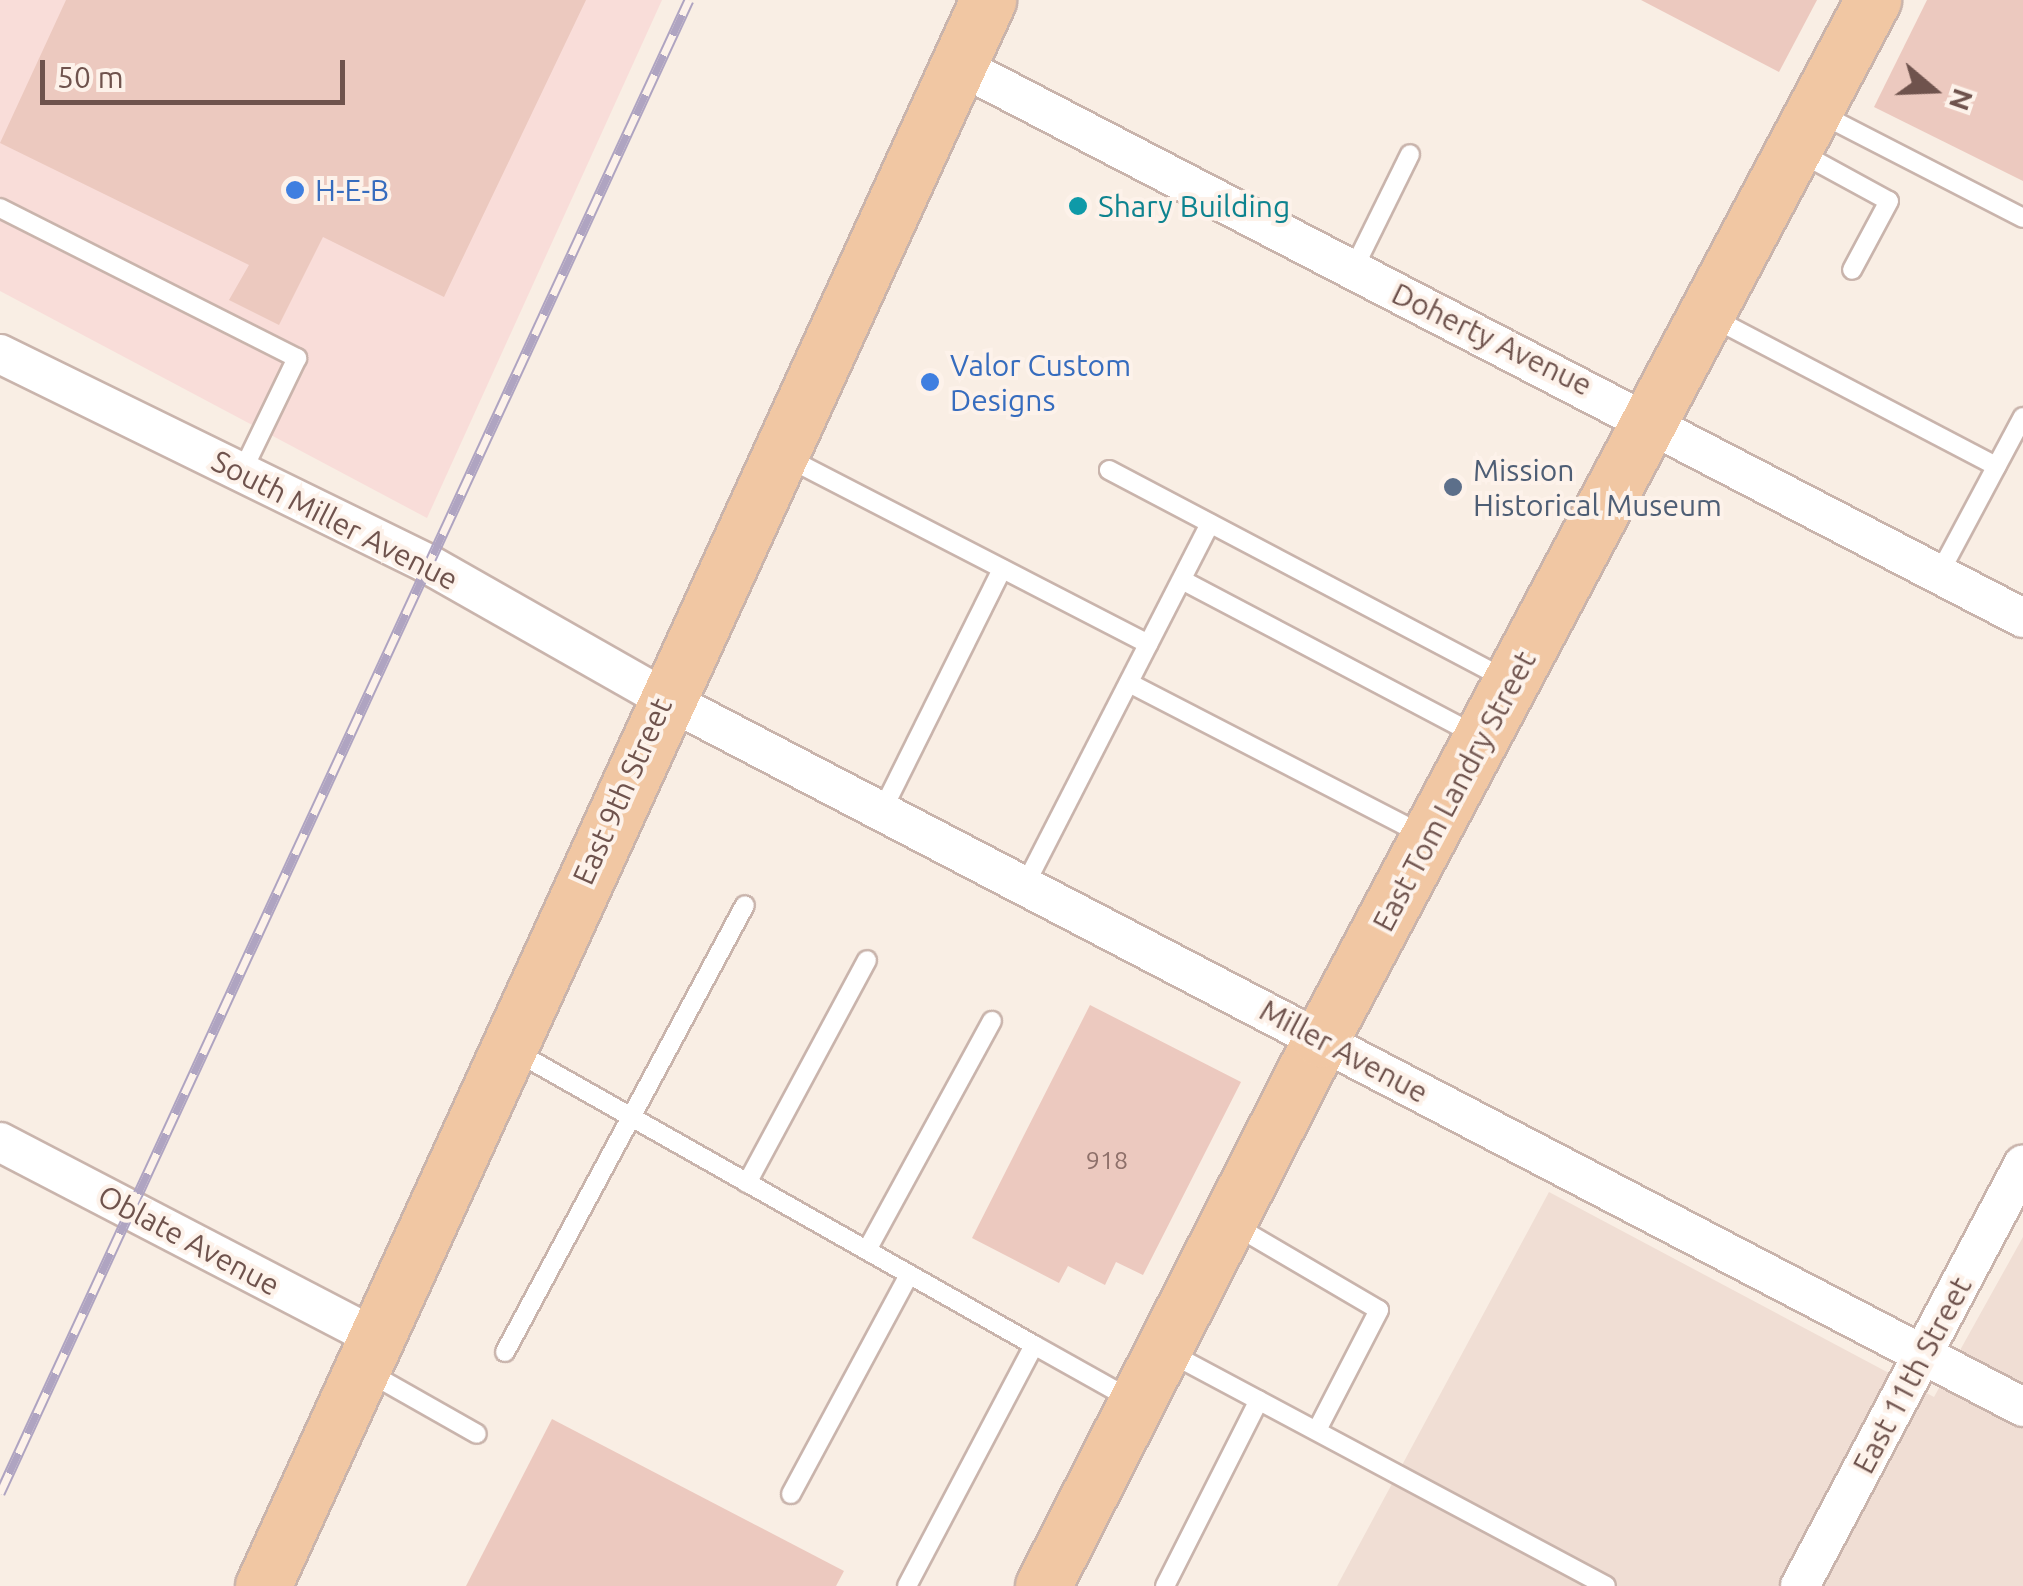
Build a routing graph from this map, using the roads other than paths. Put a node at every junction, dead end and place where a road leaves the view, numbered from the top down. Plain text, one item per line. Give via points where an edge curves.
1 (988, 0) edge
2 (1873, 0) edge
3 (958, 65) junction
4 (1805, 130) junction
5 (1410, 154) dead end
6 (0, 208) edge
7 (2023, 218) edge
8 (1353, 270) junction
9 (1852, 270) dead end
10 (1710, 317) junction
11 (0, 354) edge
12 (2023, 417) edge
13 (1654, 419) junction
14 (778, 453) junction
15 (1996, 466) junction
16 (1109, 470) dead end
17 (242, 472) junction
18 (1210, 524) junction
19 (1002, 568) junction
20 (1939, 574) junction
21 (1182, 580) junction
22 (2023, 618) edge
23 (1148, 644) junction
24 (1512, 682) junction
25 (1129, 683) junction
26 (664, 698) junction
27 (1482, 738) junction
28 (882, 811) junction
29 (1428, 838) junction
30 (1025, 885) junction
31 (745, 906) dead end
32 (867, 960) dead end
33 (992, 1021) dead end
34 (1321, 1039) junction
35 (508, 1047) junction
36 (630, 1117) junction
37 (0, 1142) edge
38 (2023, 1164) edge
39 (747, 1183) junction
40 (1229, 1223) junction
41 (867, 1250) junction
42 (909, 1274) junction
43 (1034, 1345) junction
44 (1162, 1349) junction
45 (505, 1352) dead end
46 (370, 1354) junction
47 (1925, 1354) junction
48 (1259, 1400) junction
49 (1137, 1402) junction
50 (2023, 1407) edge
51 (1317, 1430) junction
52 (477, 1434) dead end
53 (791, 1494) dead end
54 (263, 1586) edge
55 (907, 1586) edge
56 (1043, 1586) edge
57 (1165, 1586) edge
58 (1606, 1586) edge
59 (1800, 1586) edge

1 - 3 main road, East 9th Street
2 - 4 main road, East Tom Landry Street
3 - 8 street, Doherty Avenue
3 - 14 main road, East 9th Street
4 - 7 lane
4 - 9 lane via 1889,200
4 - 10 main road, East Tom Landry Street
5 - 8 lane
6 - 17 lane via 297,358
8 - 13 street, Doherty Avenue
10 - 13 main road, East Tom Landry Street
10 - 15 lane
11 - 17 street, South Miller Avenue
12 - 15 lane
13 - 20 street, Doherty Avenue
13 - 24 main road, East Tom Landry Street
14 - 19 lane
14 - 26 main road, East 9th Street
15 - 20 lane
16 - 18 lane
17 - 26 street, South Miller Avenue
18 - 21 lane
18 - 24 lane
19 - 23 lane
19 - 28 lane
20 - 22 street, Doherty Avenue
21 - 23 lane
21 - 27 lane
23 - 25 lane
24 - 27 main road, East Tom Landry Street
25 - 29 lane
25 - 30 lane
26 - 28 street, Miller Avenue
26 - 35 main road, East 9th Street
27 - 29 main road, East Tom Landry Street
28 - 30 street, Miller Avenue
29 - 34 main road, East Tom Landry Street
30 - 34 street, Miller Avenue
31 - 36 lane
32 - 39 lane
33 - 41 lane
34 - 40 main road, East Tom Landry Street
34 - 47 street, Miller Avenue
35 - 36 lane
35 - 46 main road, East 9th Street
36 - 39 lane
36 - 45 lane
37 - 46 street, Oblate Avenue
38 - 47 street, East 11th Street
39 - 41 lane
40 - 44 main road, East Tom Landry Street
40 - 51 lane via 1379,1310
41 - 42 lane
42 - 43 lane
42 - 53 lane
43 - 49 lane
43 - 55 lane
44 - 48 lane
44 - 49 main road, East Tom Landry Street
46 - 52 lane
46 - 54 main road, East 9th Street
47 - 50 street, Miller Avenue
47 - 59 street, East 11th Street
48 - 51 lane
48 - 57 lane
49 - 56 main road, East Tom Landry Street
51 - 58 lane

